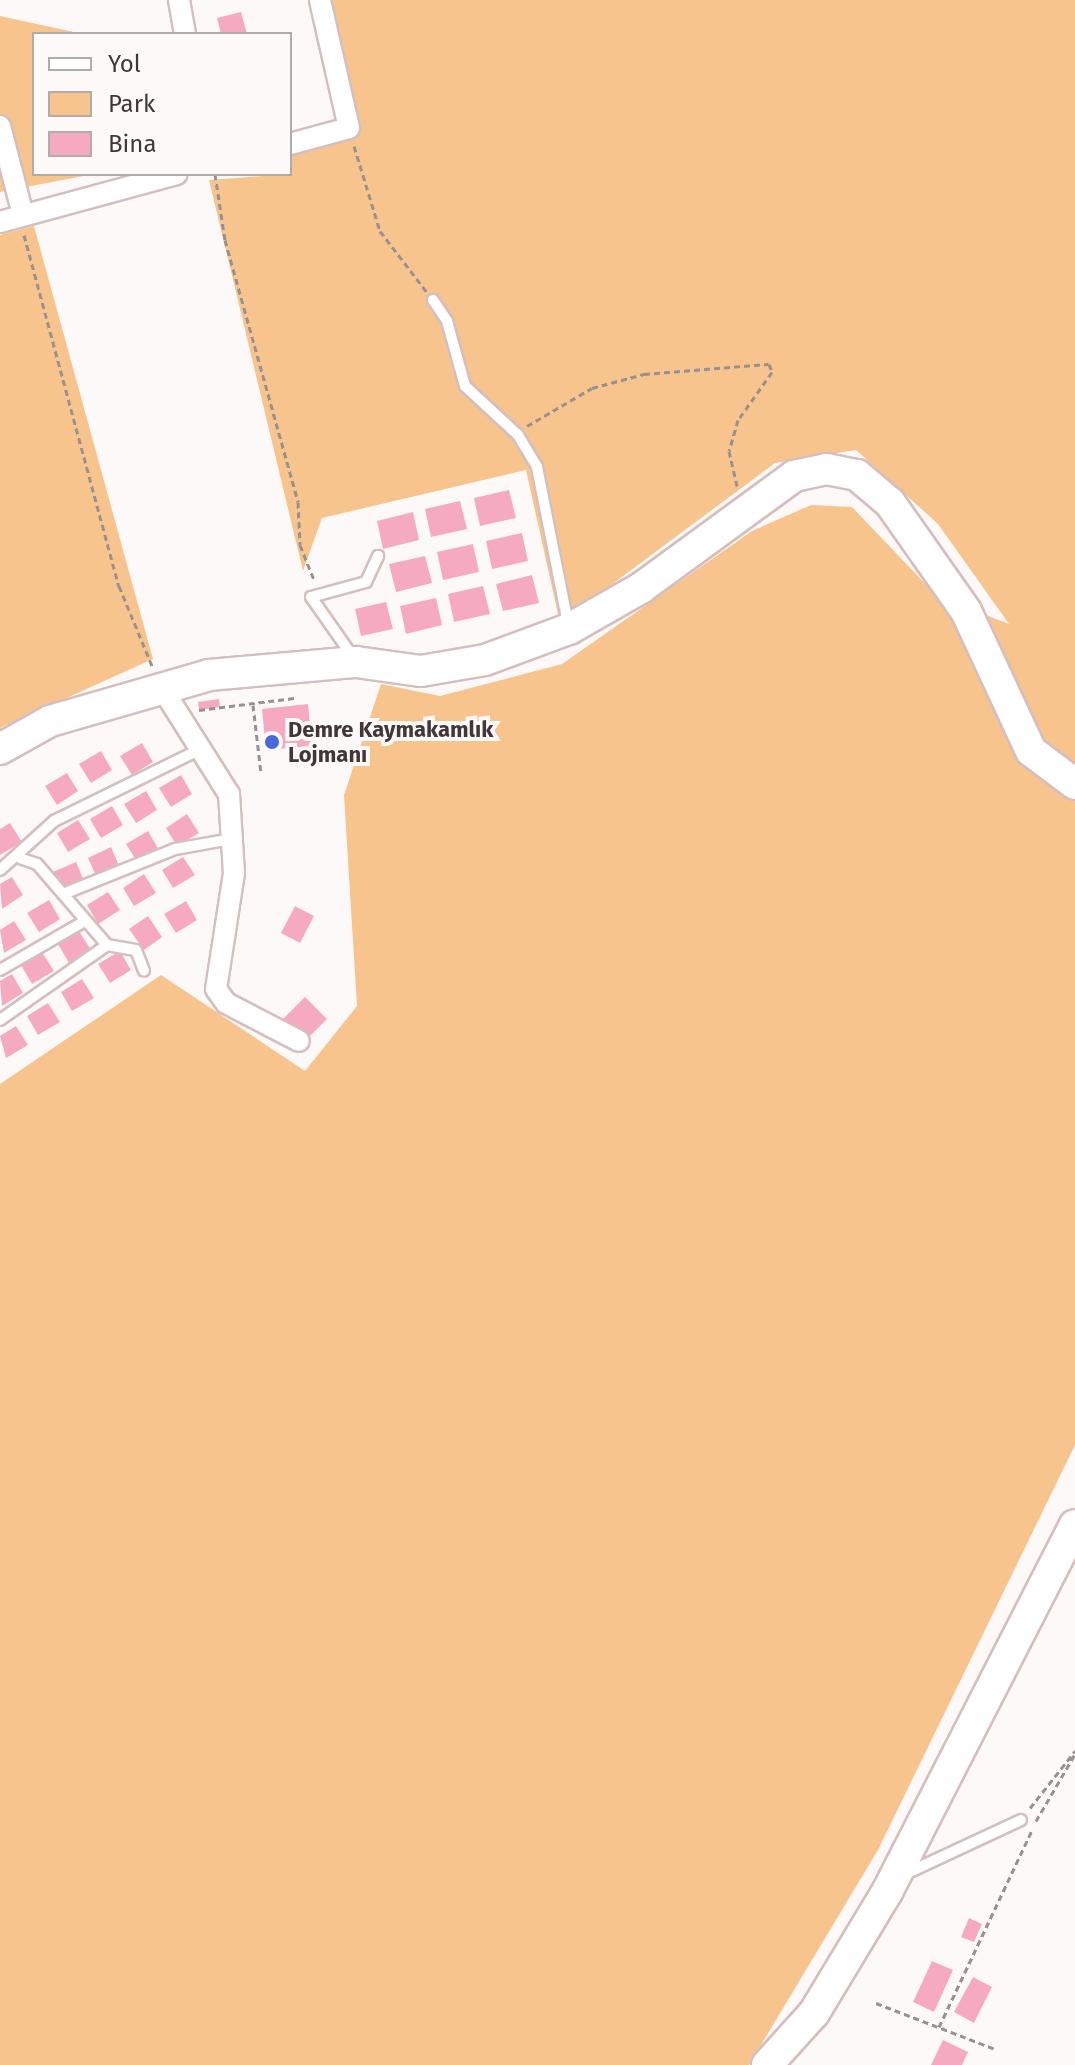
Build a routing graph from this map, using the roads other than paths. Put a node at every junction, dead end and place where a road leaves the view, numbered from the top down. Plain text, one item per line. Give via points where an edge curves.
1 (179, 0) edge
2 (320, 0) edge
3 (185, 32) edge
4 (0, 126) edge
5 (292, 143) edge
6 (169, 176) edge
7 (23, 215) junction
8 (0, 222) edge
9 (433, 300) road end
10 (378, 556) dead end
11 (569, 629) junction
12 (356, 662) junction
13 (160, 685) junction
14 (0, 749) edge
15 (201, 749) junction
16 (1075, 784) edge
17 (232, 839) junction
18 (20, 858) junction
19 (0, 870) edge
20 (63, 894) junction
21 (83, 922) junction
22 (107, 945) junction
23 (0, 970) edge
24 (144, 971) dead end
25 (2, 1016) edge
26 (299, 1041) dead end
27 (1075, 1525) edge
28 (1021, 1820) road end
29 (894, 1879) junction
30 (767, 2065) edge

1 - 3 street
2 - 5 street via 349,128
4 - 7 street
6 - 7 street
7 - 8 street
9 - 11 lane via 447,321 465,386 518,435 537,467
10 - 12 lane via 366,582 318,590 312,607 334,622
11 - 12 street via 485,660 421,671
11 - 16 street via 641,588 794,476 826,469 868,484 890,503 966,611 1031,751
12 - 13 street
13 - 14 street via 50,721
13 - 15 street
15 - 17 street via 229,794
15 - 18 lane via 54,821
17 - 20 lane via 175,849
17 - 26 street via 231,923 216,989 226,1003
18 - 19 lane
18 - 20 lane via 37,864
20 - 21 lane
21 - 22 lane
21 - 23 lane
22 - 24 lane via 136,950
22 - 25 lane
27 - 29 street
28 - 29 lane
29 - 30 street via 821,2017

